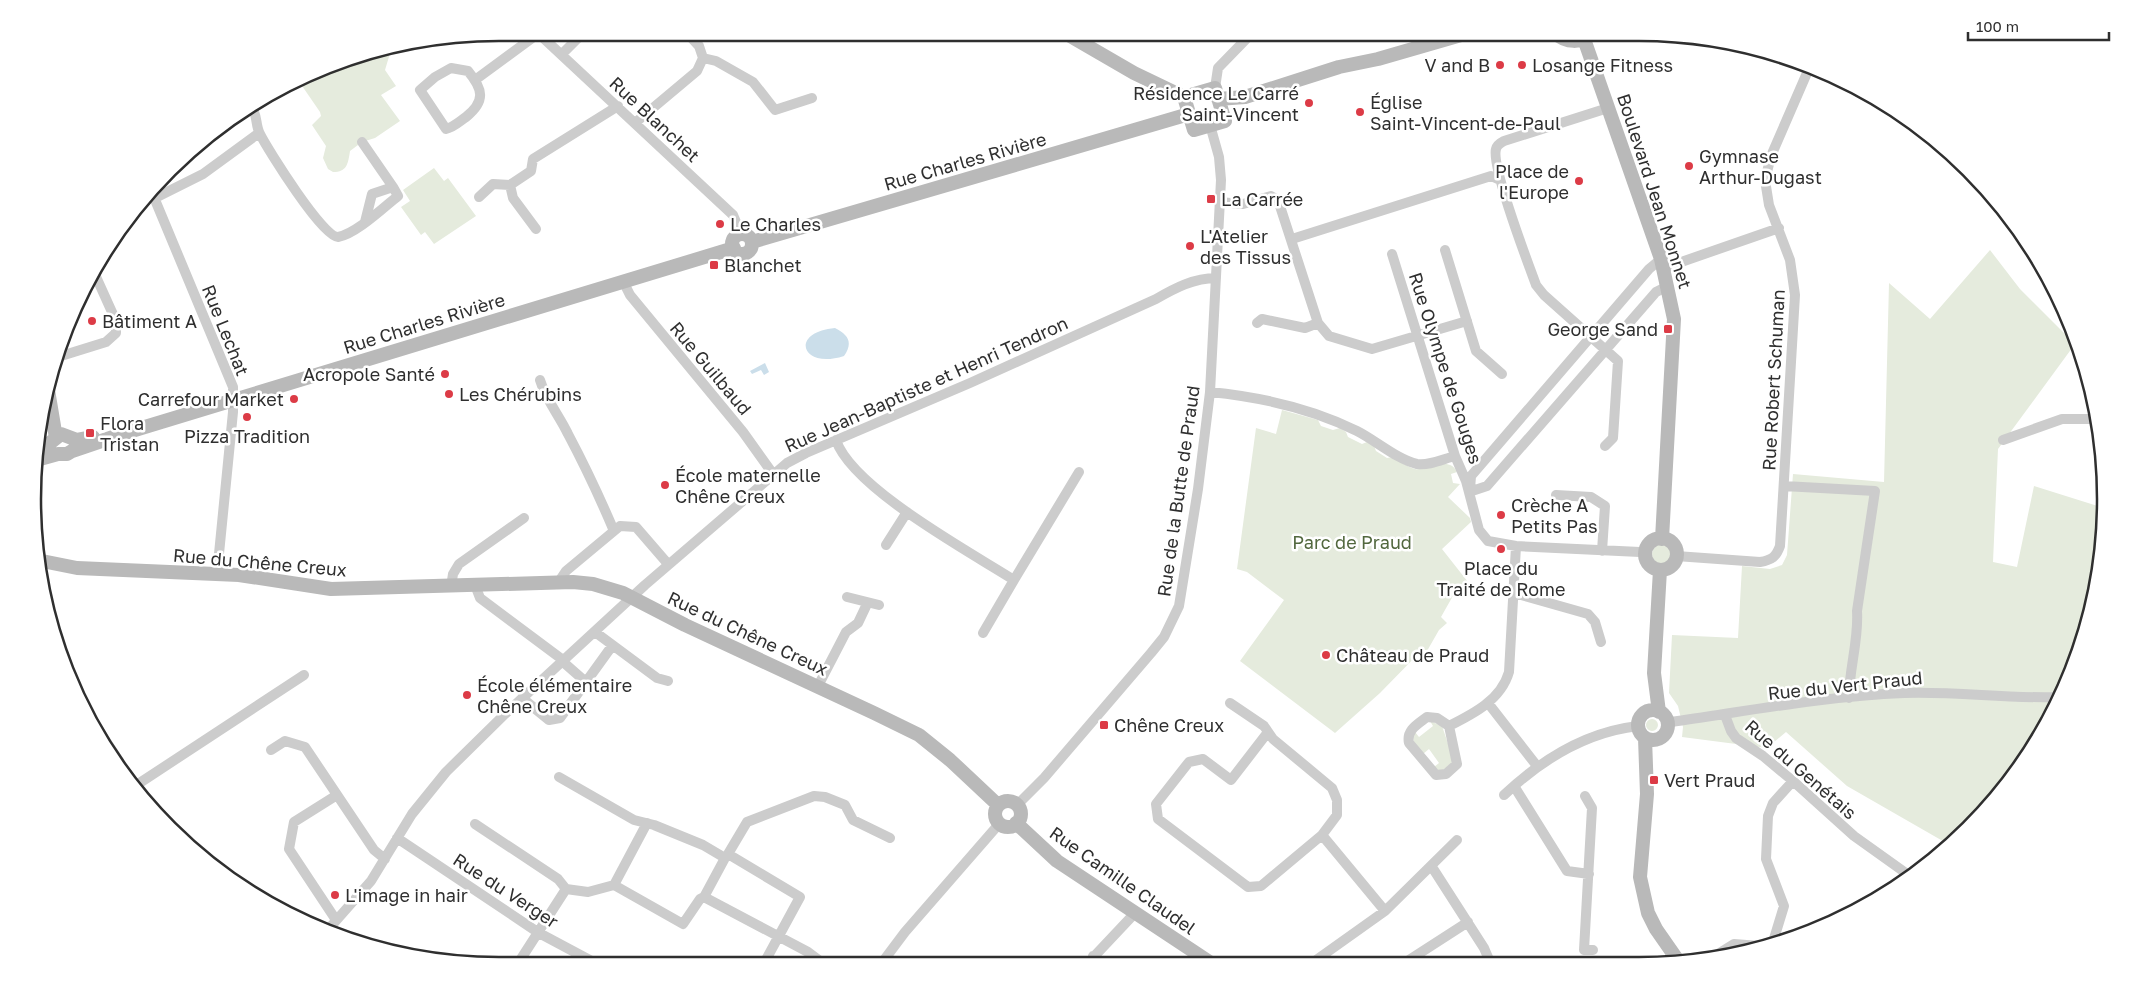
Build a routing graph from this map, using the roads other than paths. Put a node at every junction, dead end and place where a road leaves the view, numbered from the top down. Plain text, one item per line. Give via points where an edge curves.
1 (528, 41) edge
2 (548, 41) edge
3 (574, 41) edge
4 (695, 41) edge
5 (1080, 41) edge
6 (1244, 41) edge
7 (1439, 41) edge
8 (1589, 41) edge
9 (562, 54) junction
10 (703, 58) junction
11 (1807, 73) edge
12 (475, 80) junction
13 (1217, 93) junction
14 (1184, 97) junction
15 (1245, 97) junction
16 (812, 98) dead end
17 (618, 106) junction
18 (1608, 108) junction
19 (1222, 112) junction
20 (254, 113) edge
21 (1189, 114) junction
22 (635, 123) junction
23 (1210, 125) junction
24 (259, 133) junction
25 (362, 142) dead end
26 (1500, 180) junction
27 (510, 185) junction
28 (393, 187) junction
29 (157, 195) edge
30 (479, 196) dead end
31 (155, 197) edge
32 (1219, 202) junction
33 (365, 222) junction
34 (1779, 228) junction
35 (536, 229) dead end
36 (746, 238) junction
37 (1292, 239) junction
38 (1445, 250) dead end
39 (1392, 254) dead end
40 (1662, 263) junction
41 (1216, 278) junction
42 (98, 279) edge
43 (624, 284) junction
44 (1668, 286) junction
45 (1467, 321) junction
46 (1318, 323) junction
47 (1257, 324) dead end
48 (1418, 336) junction
49 (1591, 338) junction
50 (1606, 350) junction
51 (65, 355) edge
52 (1502, 374) dead end
53 (540, 380) dead end
54 (1210, 392) junction
55 (233, 400) junction
56 (51, 407) edge
57 (1528, 411) junction
58 (2090, 419) edge
59 (1542, 424) junction
60 (836, 440) junction
61 (2003, 440) dead end
62 (62, 443) junction
63 (1605, 446) dead end
64 (44, 450) edge
65 (1455, 456) junction
66 (43, 457) edge
67 (1079, 472) dead end
68 (773, 474) junction
69 (1784, 486) junction
70 (1470, 492) junction
71 (1556, 495) dead end
72 (908, 512) junction
73 (524, 518) dead end
74 (614, 531) junction
75 (1662, 538) junction
76 (886, 545) dead end
77 (1516, 546) junction
78 (1602, 551) junction
79 (1645, 554) junction
80 (1676, 556) junction
81 (45, 562) edge
82 (668, 564) junction
83 (1660, 570) junction
84 (217, 574) junction
85 (1014, 580) junction
86 (558, 583) junction
87 (475, 585) junction
88 (451, 587) junction
89 (1514, 593) junction
90 (847, 597) dead end
91 (633, 598) junction
92 (867, 604) junction
93 (879, 605) dead end
94 (595, 632) junction
95 (983, 633) dead end
96 (1601, 642) dead end
97 (612, 646) junction
98 (563, 661) junction
99 (1654, 673) junction
100 (304, 675) dead end
101 (668, 681) dead end
102 (587, 683) junction
103 (818, 686) junction
104 (2052, 697) edge
105 (522, 698) junction
106 (1849, 698) junction
107 (1230, 703) dead end
108 (1488, 703) junction
109 (1659, 712) junction
110 (1644, 713) junction
111 (1725, 715) junction
112 (1668, 725) junction
113 (1449, 726) junction
114 (1268, 732) junction
115 (1647, 734) junction
116 (271, 750) dead end
117 (1537, 766) junction
118 (559, 777) dead end
119 (1793, 781) junction
120 (140, 783) edge
121 (1514, 786) junction
122 (337, 795) junction
123 (1504, 795) dead end
124 (1585, 796) dead end
125 (998, 805) junction
126 (1016, 805) junction
127 (646, 823) junction
128 (1016, 823) junction
129 (475, 824) dead end
130 (999, 824) junction
131 (1322, 835) junction
132 (397, 838) junction
133 (890, 838) dead end
134 (1457, 840) dead end
135 (726, 856) junction
136 (385, 859) junction
137 (1432, 867) junction
138 (1904, 872) edge
139 (1588, 874) junction
140 (614, 885) junction
141 (566, 889) junction
142 (704, 897) junction
143 (1385, 911) junction
144 (1135, 913) junction
145 (336, 920) junction
146 (1468, 922) junction
147 (332, 925) edge
148 (539, 933) junction
149 (1775, 935) edge
150 (778, 938) junction
151 (1742, 945) edge
152 (1727, 948) edge
153 (1593, 950) dead end
154 (1676, 955) edge
155 (522, 957) edge
156 (584, 957) edge
157 (767, 957) edge
158 (815, 957) edge
159 (887, 957) edge
160 (1093, 957) edge
161 (1202, 957) edge
162 (1320, 957) edge
163 (1414, 957) edge
164 (1487, 957) edge

1 - 12 street
2 - 9 street, Rue Blanchet
3 - 9 street
4 - 10 street
5 - 14 street via 1134,73
6 - 13 street via 1218,68
7 - 15 street via 1339,67
8 - 18 street, Boulevard Jean Monnet
9 - 17 street, Rue Blanchet
10 - 16 street via 716,61 753,82 775,110
10 - 22 street via 697,71
11 - 34 street, Rue Robert Schuman via 1765,174 1766,193
12 - 12 street via 468,71 451,68 420,90 446,129 476,109 480,87
13 - 14 street
13 - 15 street
13 - 19 street
14 - 21 street
15 - 19 street
17 - 22 street, Rue Blanchet
17 - 27 street via 533,159 531,171
18 - 26 street via 1501,143 1496,152
18 - 40 street, Boulevard Jean Monnet
19 - 23 street via 1225,120
20 - 24 street
21 - 23 street via 1194,130
21 - 36 street, Rue Charles Rivière
22 - 36 street, Rue Blanchet via 733,215
23 - 32 street, Rue de la Butte de Praud via 1219,157
24 - 29 street via 203,174
24 - 33 street via 317,221 333,236 350,232
25 - 28 street
26 - 37 street via 1492,176
26 - 49 street via 1536,285
27 - 30 street via 493,184
27 - 35 street via 513,198
28 - 33 street via 372,194
28 - 33 street via 398,196
31 - 55 street, Rue Lechat via 233,387
32 - 37 street via 1243,204 1271,196 1276,198
32 - 41 street, Rue de la Butte de Praud
34 - 40 street
34 - 69 street, Rue Robert Schuman via 1790,260 1795,295
36 - 43 street, Rue Charles Rivière via 751,248 744,254 734,248
37 - 46 street
38 - 45 street
39 - 48 street, Rue Olympe de Gouges
40 - 44 street, Boulevard Jean Monnet
40 - 49 street
41 - 54 street, Rue de la Butte de Praud
41 - 60 street, Rue Jean-Baptiste et Henri Tendron via 1198,279
42 - 51 street via 116,321 116,333 109,341
43 - 55 street, Rue Charles Rivière
43 - 68 street, Rue Guilbaud
44 - 50 street via 1656,292
44 - 75 street, Boulevard Jean Monnet via 1674,319
45 - 48 street
45 - 52 street via 1476,351
46 - 47 street via 1305,328 1262,319
46 - 48 street via 1329,336 1372,349
48 - 65 street, Rue Olympe de Gouges
49 - 50 street
49 - 57 street
50 - 59 street
50 - 63 street via 1618,361 1613,438
53 - 74 street via 545,396 568,434
54 - 65 street via 1279,403 1320,415 1357,431 1414,463 1426,464
54 - 126 street, Rue de la Butte de Praud via 1184,584 1173,620 1145,661 1044,778
55 - 62 street, Rue Charles Rivière via 125,433 113,432
55 - 84 street, Rue Lechat
56 - 62 street
57 - 59 street
57 - 70 street via 1471,476
58 - 61 street via 2062,420
59 - 70 street via 1486,486
60 - 68 street, Rue Jean-Baptiste et Henri Tendron via 799,456
60 - 72 street via 843,454 864,477
62 - 64 street
62 - 66 street, Rue Charles Rivière
65 - 70 street, Rue Olympe de Gouges
67 - 85 street
68 - 82 street, Rue Jean-Baptiste et Henri Tendron
69 - 80 street, Rue Robert Schuman via 1780,546 1776,556 1770,560
69 - 106 street via 1875,491 1857,611 1858,630 1848,686
70 - 77 street, Rue Olympe de Gouges via 1483,536 1493,544
71 - 78 street via 1590,497 1605,506
72 - 76 street
72 - 85 street
73 - 88 street via 460,564 453,574
74 - 82 street via 620,526 634,526
74 - 86 street via 566,571
75 - 79 street via 1649,543
75 - 80 street via 1672,544
77 - 78 street, Rue Olympe de Gouges
77 - 89 street
78 - 79 street, Rue Olympe de Gouges
79 - 83 street via 1649,564
80 - 83 street via 1671,566
81 - 84 street, Rue du Chêne Creux via 77,568
82 - 91 street, Rue Jean-Baptiste et Henri Tendron
83 - 99 street
84 - 88 street, Rue du Chêne Creux via 331,589
85 - 95 street
86 - 87 street, Rue du Chêne Creux
86 - 91 street, Rue du Chêne Creux via 593,584
87 - 88 street, Rue du Chêne Creux
87 - 98 street via 480,598
89 - 96 street via 1588,614 1595,622
89 - 108 street via 1509,672
90 - 92 street
91 - 94 street, Rue Jean-Baptiste et Henri Tendron
91 - 103 street, Rue du Chêne Creux via 685,626
92 - 93 street
92 - 103 street via 858,623 846,632
94 - 97 street
94 - 98 street, Rue Jean-Baptiste et Henri Tendron
97 - 101 street via 657,678
97 - 102 street
98 - 102 street
98 - 105 street, Rue Jean-Baptiste et Henri Tendron
99 - 109 street
99 - 110 street
100 - 120 street
102 - 105 street via 560,718 549,720
103 - 125 street, Rue du Chêne Creux via 919,735
104 - 106 street, Rue du Vert Praud via 1933,693
105 - 132 street, Rue Jean-Baptiste et Henri Tendron via 446,772
106 - 111 street, Rue du Vert Praud
107 - 114 street
108 - 113 street
108 - 117 street
109 - 110 street
109 - 112 street
110 - 115 street via 1639,719
111 - 112 street, Rue du Genétais
111 - 119 street, Rue du Genétais via 1736,738
112 - 115 street via 1665,733
113 - 113 street via 1457,764 1446,774 1436,775 1409,743 1408,737 1410,731 1427,717 1437,718
114 - 131 street via 1329,784 1336,794 1337,815
114 - 131 street via 1231,780 1203,759 1189,762 1156,804 1158,819 1248,887 1255,888
115 - 117 street via 1579,743
115 - 154 street via 1647,794 1640,877 1642,893 1656,929
116 - 122 street via 285,741 305,747
117 - 121 street
118 - 127 street via 634,820
119 - 138 street, Rue du Genétais via 1854,836
119 - 149 street via 1773,804 1768,816 1766,859 1784,903
121 - 123 street
121 - 139 street via 1567,871
122 - 136 street via 374,850
122 - 145 street via 294,822 289,849
124 - 139 street via 1592,808
125 - 126 street via 1008,801
125 - 130 street via 995,815
126 - 128 street via 1020,815
127 - 135 street
127 - 140 street
128 - 130 street via 1007,827
128 - 144 street, Rue Camille Claudel via 1057,861
129 - 141 street via 558,879
130 - 159 street
131 - 143 street
132 - 136 street, Rue Jean-Baptiste et Henri Tendron
132 - 148 street, Rue du Verger
133 - 135 street via 853,820 845,805 814,796 747,822
134 - 137 street
135 - 142 street
135 - 150 street via 800,897
136 - 145 street, Rue Jean-Baptiste et Henri Tendron via 371,881
137 - 143 street
137 - 146 street
139 - 153 street via 1584,950
140 - 141 street via 588,892
140 - 142 street via 683,924
141 - 148 street
142 - 150 street
143 - 162 street
144 - 160 street
144 - 161 street, Rue Camille Claudel
145 - 147 street, Rue Jean-Baptiste et Henri Tendron
146 - 163 street
146 - 164 street
148 - 155 street
148 - 156 street, Rue du Verger
150 - 157 street
150 - 158 street
151 - 152 street

